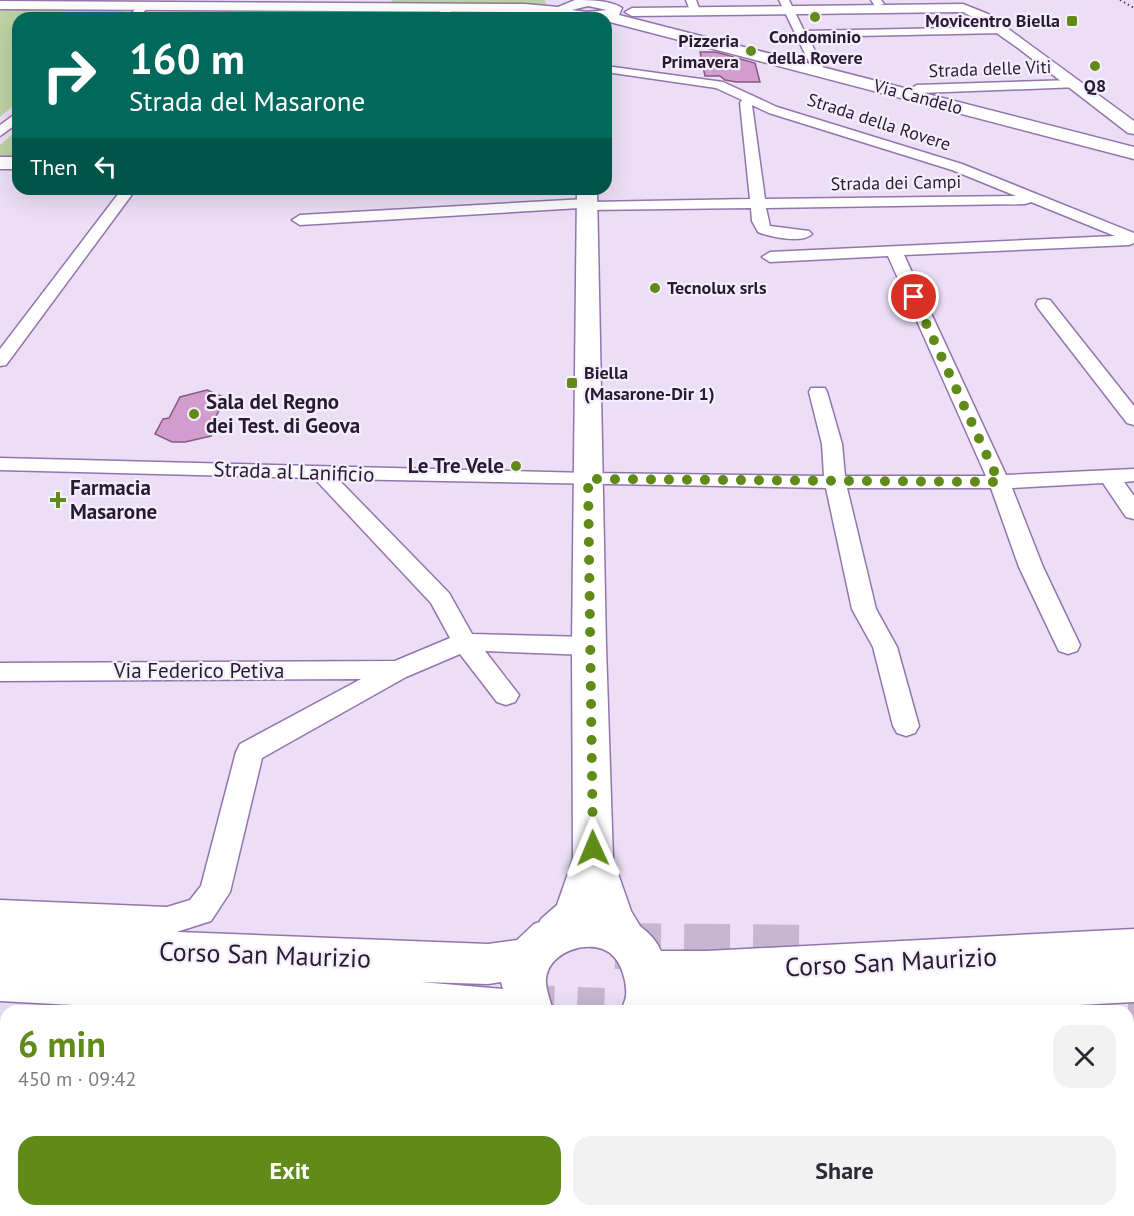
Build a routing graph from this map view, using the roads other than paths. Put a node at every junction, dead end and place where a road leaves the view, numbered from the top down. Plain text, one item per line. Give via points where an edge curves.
1 (878, 2) edge
2 (215, 3) edge
3 (961, 4) edge
4 (786, 5) edge
5 (0, 6) edge
6 (144, 6) junction
7 (693, 6) edge
8 (576, 9) edge
9 (604, 11) edge
10 (138, 12) edge
11 (422, 12) edge
12 (461, 12) edge
13 (612, 14) edge
14 (1003, 30) junction
15 (800, 34) junction
16 (814, 69) junction
17 (612, 70) edge
18 (1075, 84) junction
19 (908, 94) junction
20 (752, 101) junction
21 (1134, 109) edge
22 (12, 121) edge
23 (1134, 129) edge
24 (0, 132) edge
25 (1133, 152) edge
26 (124, 195) edge
27 (587, 199) edge
28 (1036, 200) junction
29 (756, 205) junction
30 (300, 220) dead end
31 (804, 234) dead end
32 (1134, 239) edge
33 (896, 256) dead end
34 (770, 257) dead end
35 (1044, 304) dead end
36 (0, 361) edge
37 (818, 392) dead end
38 (1134, 419) edge
39 (0, 464) edge
40 (321, 473) junction
41 (1134, 475) edge
42 (1109, 476) junction
43 (588, 479) junction
44 (835, 482) junction
45 (999, 482) junction
46 (1134, 512) edge
47 (464, 642) junction
48 (1068, 645) dead end
49 (589, 646) junction
50 (398, 670) junction
51 (0, 672) edge
52 (506, 695) dead end
53 (906, 726) dead end
54 (593, 859) junction
55 (0, 914) edge
56 (0, 945) edge
57 (543, 946) junction
58 (1134, 949) edge
59 (0, 980) edge
60 (1134, 981) edge
61 (641, 983) edge
62 (442, 1005) edge
63 (528, 1005) edge

1 - 3 street
1 - 4 street
2 - 6 street
2 - 11 street
3 - 4 street
3 - 14 street
3 - 21 street via 996,9 1001,17
4 - 7 street
4 - 15 street
5 - 6 street
6 - 10 street
7 - 9 street
8 - 9 street
8 - 12 street
13 - 16 street, Via Candelo via 632,23
14 - 15 street
14 - 18 street
15 - 16 street via 817,67
16 - 19 street, Via Candelo
17 - 20 street, Strada della Rovere via 719,85
18 - 19 street, Strada delle Viti via 917,89
18 - 23 street
19 - 25 street, Via Candelo
20 - 28 street, Strada della Rovere via 957,167
20 - 29 street via 746,103
22 - 24 street
26 - 36 street
27 - 29 street, Strada dei Campi
27 - 30 street, Strada dei Campi
27 - 43 street
28 - 29 street, Strada dei Campi
28 - 32 street, Strada della Rovere
29 - 31 street via 763,229
32 - 34 street, Strada della Rovere
33 - 45 street
35 - 38 street
37 - 44 street via 832,444
39 - 40 street, Strada al Lanificio
40 - 43 street, Strada al Lanificio
40 - 47 street via 441,599
41 - 42 street, Strada al Lanificio
42 - 45 street, Strada al Lanificio
42 - 46 street
43 - 44 street, Strada al Lanificio
43 - 49 street
44 - 45 street, Strada al Lanificio
44 - 53 street via 864,609 885,647
45 - 48 street via 1031,567
47 - 49 street, Via Federico Petiva
47 - 50 street, Via Federico Petiva
47 - 52 street
49 - 54 street
50 - 51 street, Via Federico Petiva
50 - 55 street, Via Federico Petiva via 250,752 215,892 200,911 167,921
54 - 57 street via 574,916
54 - 61 street via 612,920
56 - 57 street, Corso San Maurizio via 488,964
57 - 61 street, Corso San Maurizio via 574,928 593,927 611,932
57 - 63 street via 525,972 523,986
58 - 61 street, Corso San Maurizio via 707,972
59 - 62 street, Corso San Maurizio
60 - 61 street, Corso San Maurizio

